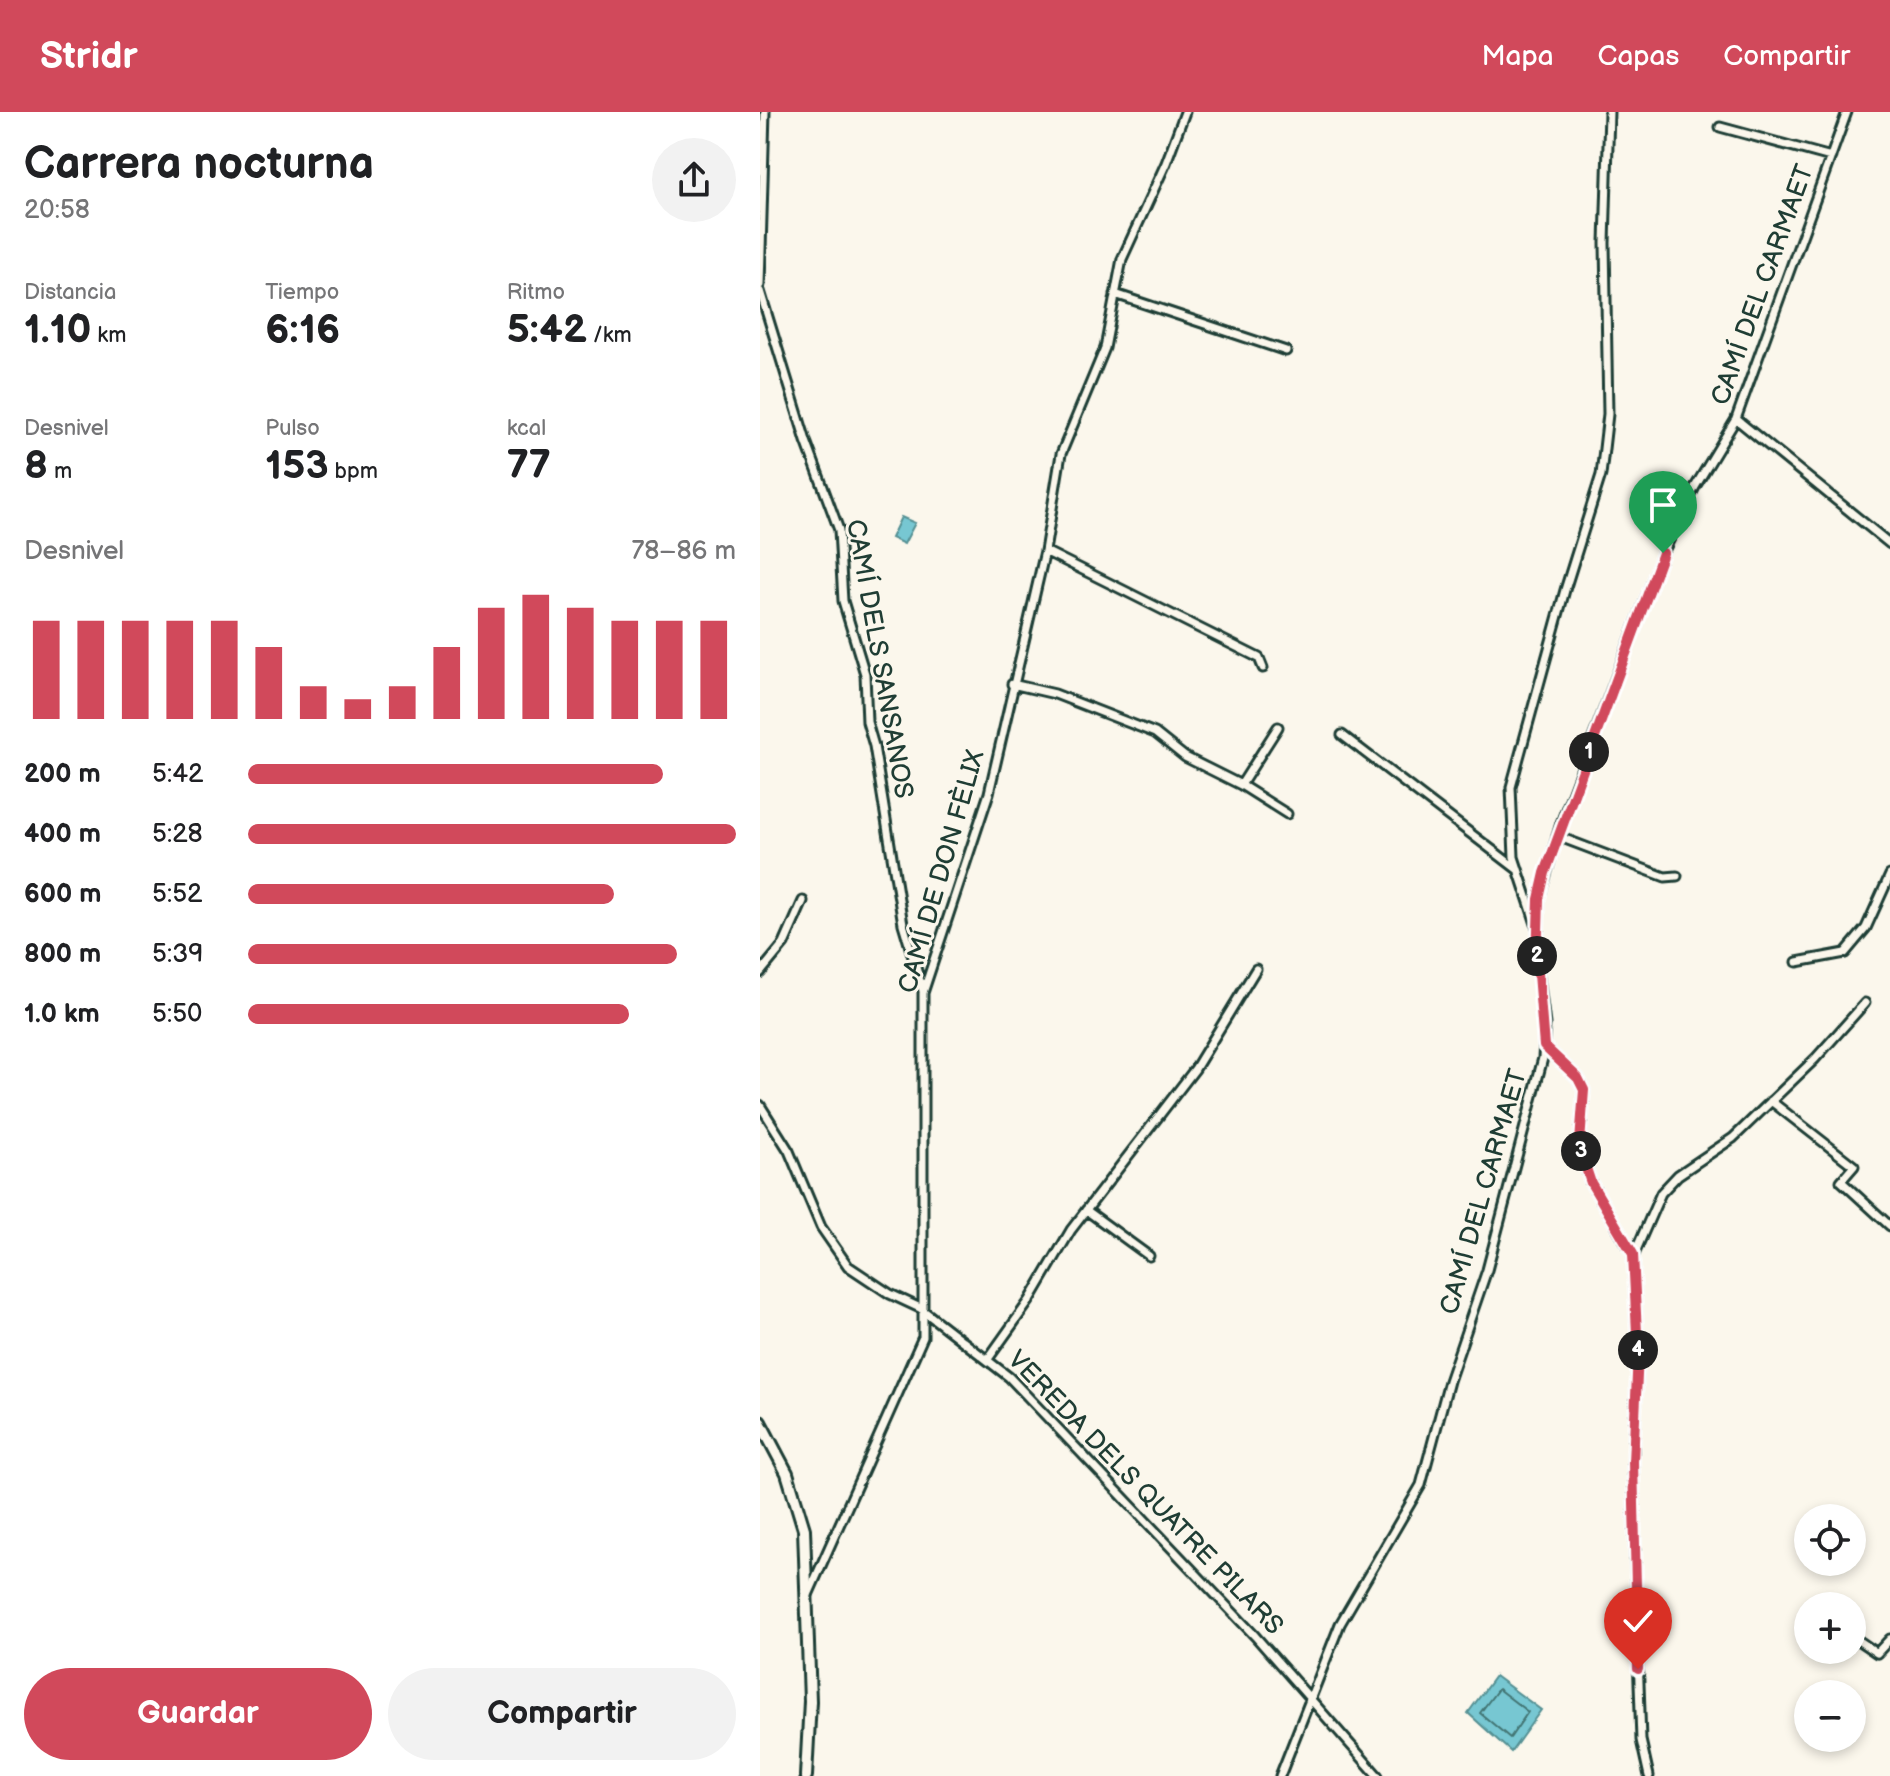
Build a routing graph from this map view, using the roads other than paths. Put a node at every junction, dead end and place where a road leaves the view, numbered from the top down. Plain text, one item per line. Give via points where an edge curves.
1 (765, 112) edge
2 (1185, 112) edge
3 (1609, 112) edge
4 (1847, 112) edge
5 (1720, 127) dead end
6 (1831, 157) junction
7 (760, 288) edge
8 (1115, 294) junction
9 (1286, 351) dead end
10 (1736, 419) junction
11 (1890, 544) edge
12 (1045, 551) junction
13 (1263, 668) dead end
14 (1012, 684) junction
15 (1278, 727) dead end
16 (1342, 735) dead end
17 (1241, 785) junction
18 (1287, 814) dead end
19 (1557, 836) junction
20 (1517, 869) junction
21 (1890, 875) edge
22 (1677, 876) dead end
23 (803, 901) dead end
24 (1537, 929) junction
25 (1797, 962) dead end
26 (1256, 969) dead end
27 (760, 973) edge
28 (923, 993) junction
29 (1865, 1003) dead end
30 (1544, 1046) junction
31 (1771, 1101) junction
32 (760, 1105) edge
33 (1086, 1210) junction
34 (1890, 1226) edge
35 (1149, 1256) dead end
36 (1633, 1257) junction
37 (925, 1312) junction
38 (988, 1359) junction
39 (760, 1422) edge
40 (806, 1600) junction
41 (1890, 1639) edge
42 (1866, 1646) edge
43 (1310, 1699) junction
44 (806, 1776) edge
45 (1280, 1776) edge
46 (1378, 1776) edge
47 (1649, 1776) edge

1 - 7 street, CAMÍ DELS SANSANOS
2 - 8 street, CAMÍ DE DON FÈLIX via 1122,259
3 - 20 street via 1608,414 1601,475 1511,787
4 - 6 street, CAMÍ DEL CARMAET
5 - 6 street
6 - 10 street, CAMÍ DEL CARMAET
7 - 28 street, CAMÍ DELS SANSANOS via 839,530 843,601 865,674 867,722 903,924
8 - 9 street
8 - 12 street, CAMÍ DE DON FÈLIX via 1105,348 1061,454
10 - 11 street
10 - 19 street, CAMÍ DEL CARMAET via 1663,553
12 - 13 street via 1259,658
12 - 14 street, CAMÍ DE DON FÈLIX
14 - 17 street via 1055,694 1155,733 1185,757
14 - 28 street, CAMÍ DE DON FÈLIX via 989,793
15 - 17 street
16 - 20 street
17 - 18 street
19 - 22 street via 1665,877
19 - 24 street, CAMÍ DEL CARMAET via 1539,899
20 - 24 street
21 - 25 street via 1866,928 1845,953
23 - 27 street via 784,944
24 - 30 street, CAMÍ DEL CARMAET
26 - 33 street via 1195,1069
28 - 37 street, CAMÍ DE DON FÈLIX
29 - 31 street
30 - 36 street via 1584,1090 1583,1159
30 - 43 street, CAMÍ DEL CARMAET via 1487,1270 1421,1485 1340,1624
31 - 34 street via 1854,1166 1841,1181
31 - 36 street via 1733,1138 1661,1193
32 - 37 street, VEREDA DELS QUATRE PILARS via 789,1151 821,1227 848,1266
33 - 35 street
33 - 38 street
36 - 47 street via 1638,1353 1633,1462 1636,1598 1641,1740
37 - 38 street, VEREDA DELS QUATRE PILARS
37 - 40 street, CAMÍ DE DON FÈLIX via 923,1337
38 - 43 street, VEREDA DELS QUATRE PILARS via 1039,1407
39 - 40 main road via 798,1502
40 - 44 main road
41 - 42 street via 1877,1653
43 - 45 street, CAMÍ DEL CARMAET
43 - 46 street, VEREDA DELS QUATRE PILARS

